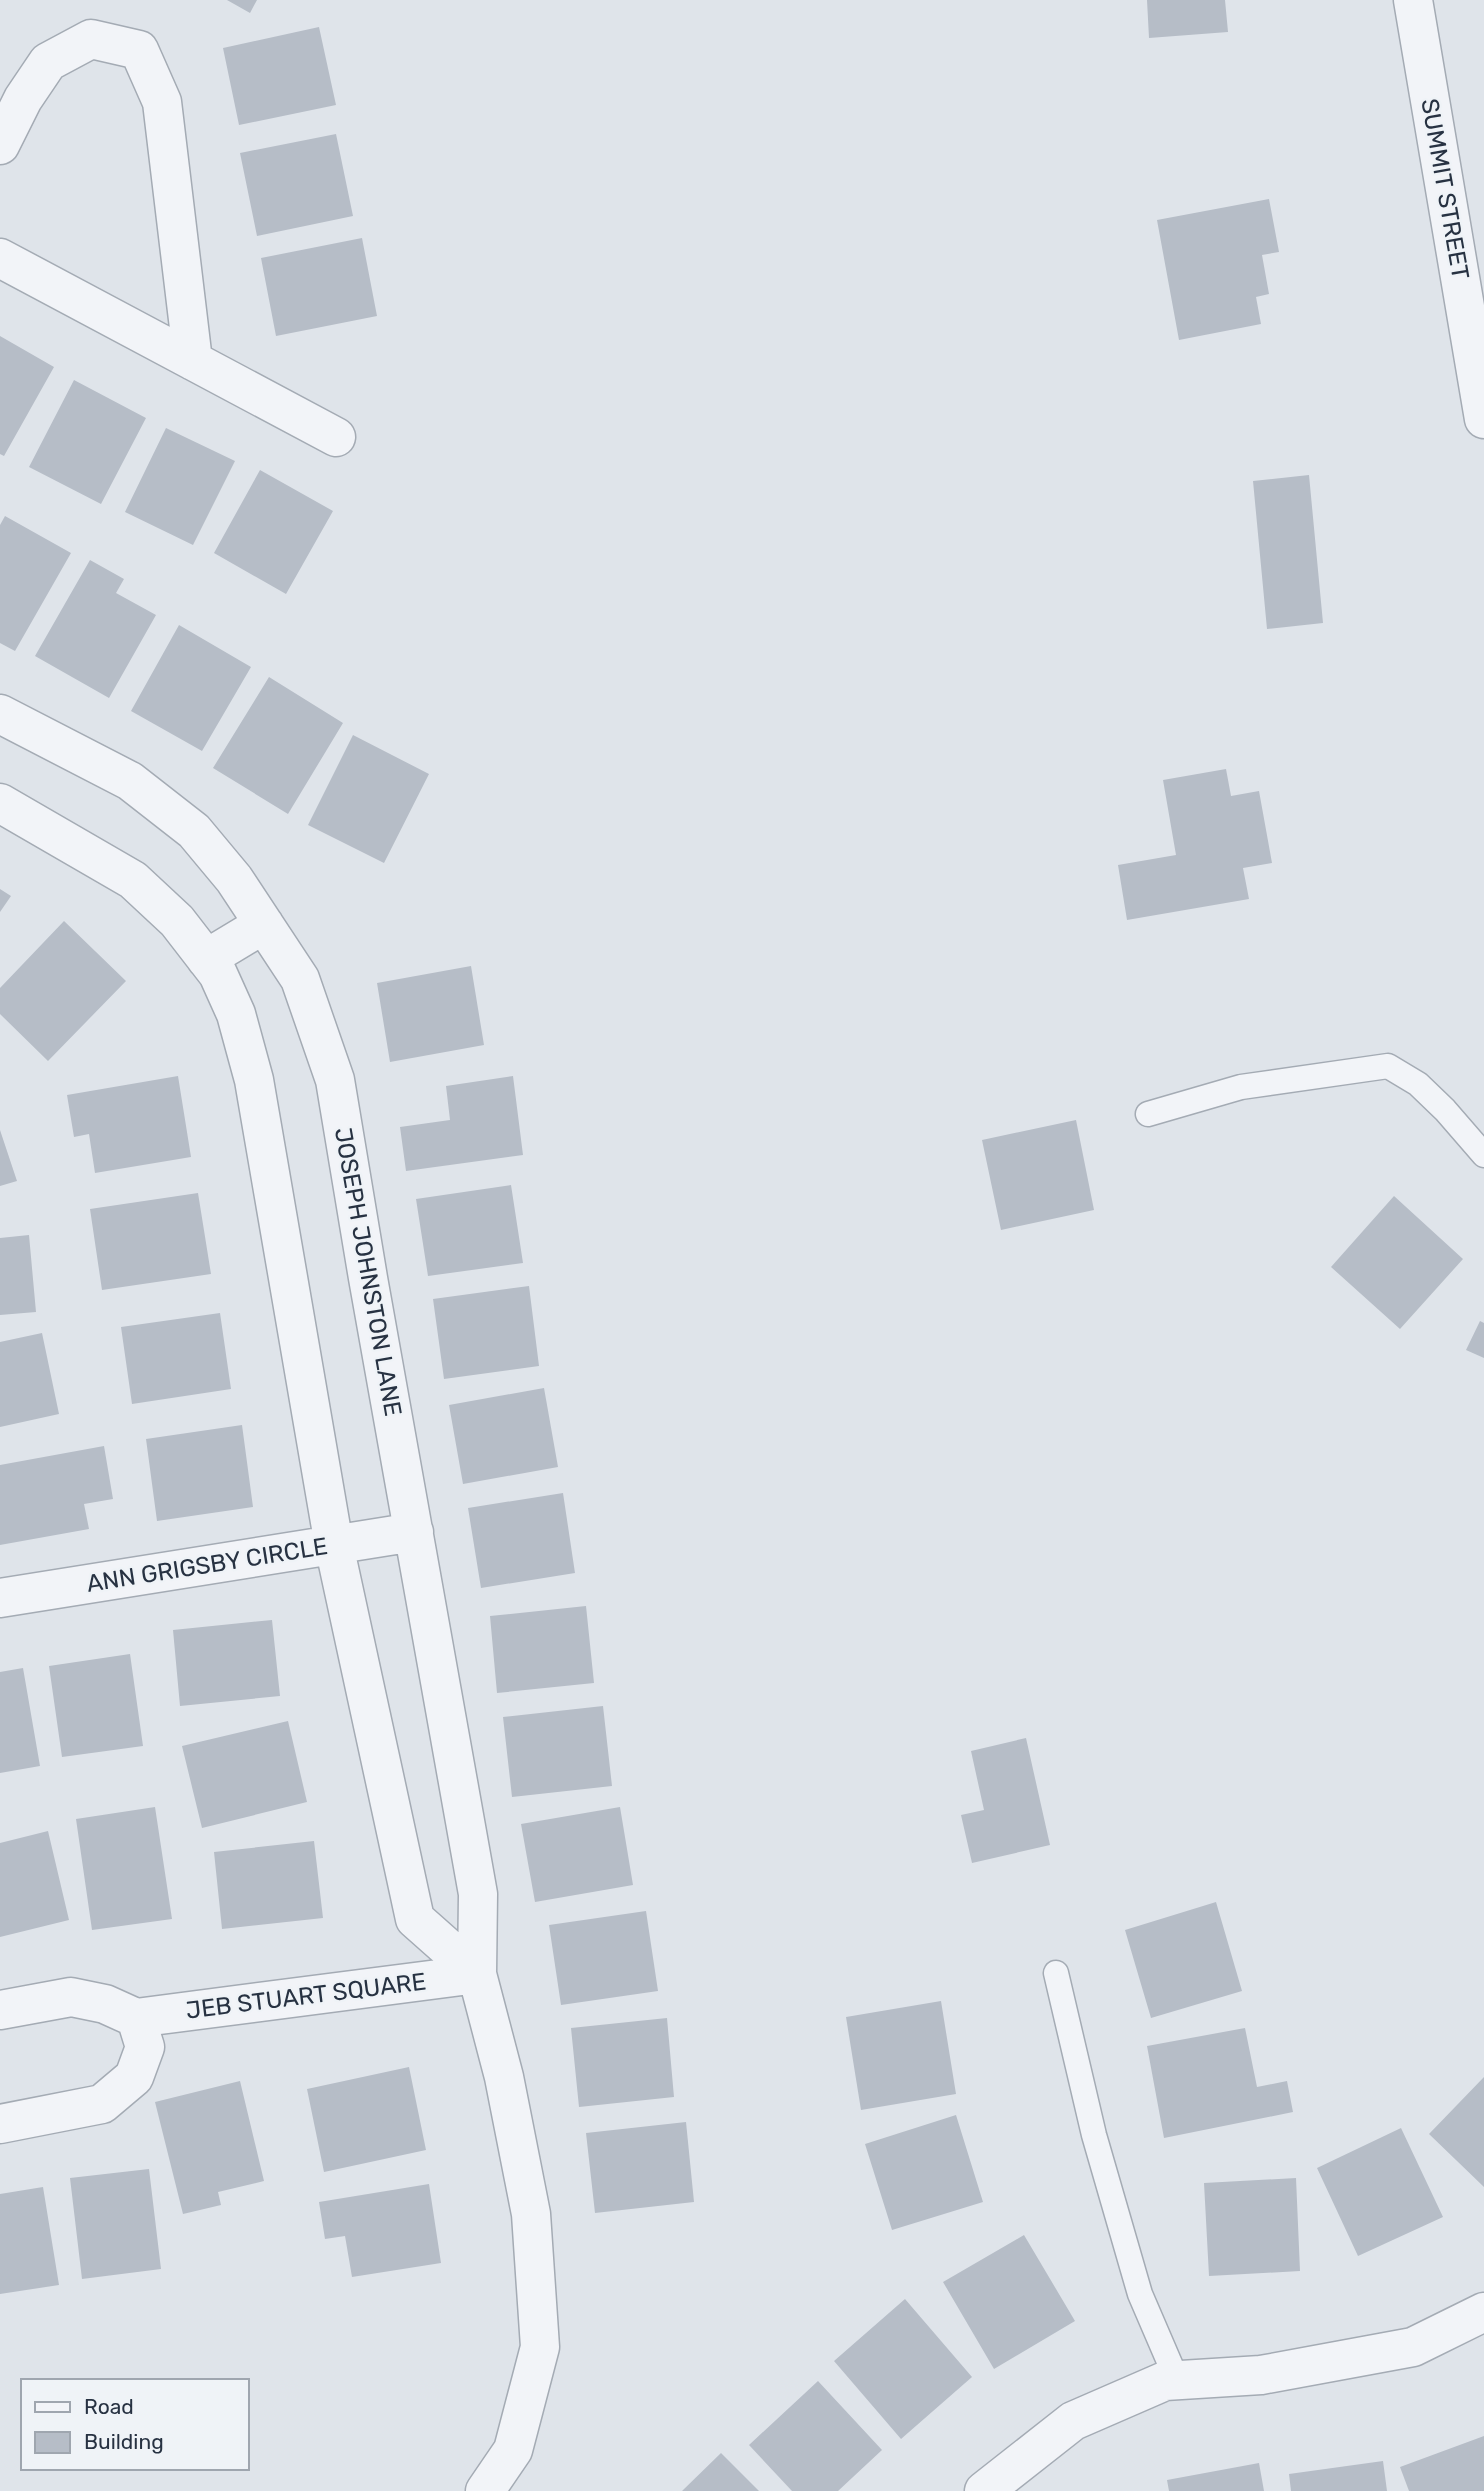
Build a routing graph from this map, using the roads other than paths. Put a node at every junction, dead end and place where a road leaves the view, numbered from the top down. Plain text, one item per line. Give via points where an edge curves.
1 (1413, 0) edge
2 (0, 145) edge
3 (0, 258) edge
4 (192, 361) junction
5 (1484, 419) edge
6 (336, 437) dead end
7 (0, 714) edge
8 (0, 803) edge
9 (264, 924) junction
10 (206, 958) junction
11 (1148, 1114) dead end
12 (1484, 1155) edge
13 (414, 1532) junction
14 (334, 1545) junction
15 (0, 1598) edge
16 (1056, 1973) dead end
17 (477, 1974) junction
18 (0, 2010) edge
19 (136, 2018) junction
20 (0, 2124) edge
21 (1484, 2312) edge
22 (1177, 2380) junction
23 (485, 2491) edge
24 (984, 2491) edge

1 - 5 street, SUMMIT STREET
2 - 4 street via 48,62 91,39 139,50 162,102
3 - 4 street
4 - 6 street
7 - 9 street, JOSEPH JOHNSTON LANE via 130,781 194,831
8 - 10 street via 133,880 177,921
9 - 10 street
9 - 13 street, JOSEPH JOHNSTON LANE via 300,979 335,1080
10 - 14 street via 236,1014 254,1080
11 - 12 lane via 1241,1087 1388,1066 1418,1084
13 - 14 street, ANN GRIGSBY CIRCLE
13 - 17 street, JOSEPH JOHNSTON LANE via 478,1894
14 - 15 street, ANN GRIGSBY CIRCLE
14 - 17 street via 415,1919
16 - 22 lane via 1094,2135 1140,2294
17 - 19 street, JEB STUART SQUARE
17 - 23 street, JOSEPH JOHNSTON LANE via 505,2077 531,2214 540,2347 513,2450
18 - 19 street via 71,1997 105,2004
19 - 20 street via 145,2047 134,2077 102,2104
21 - 22 street via 1413,2347 1261,2375
22 - 24 street via 1073,2421

